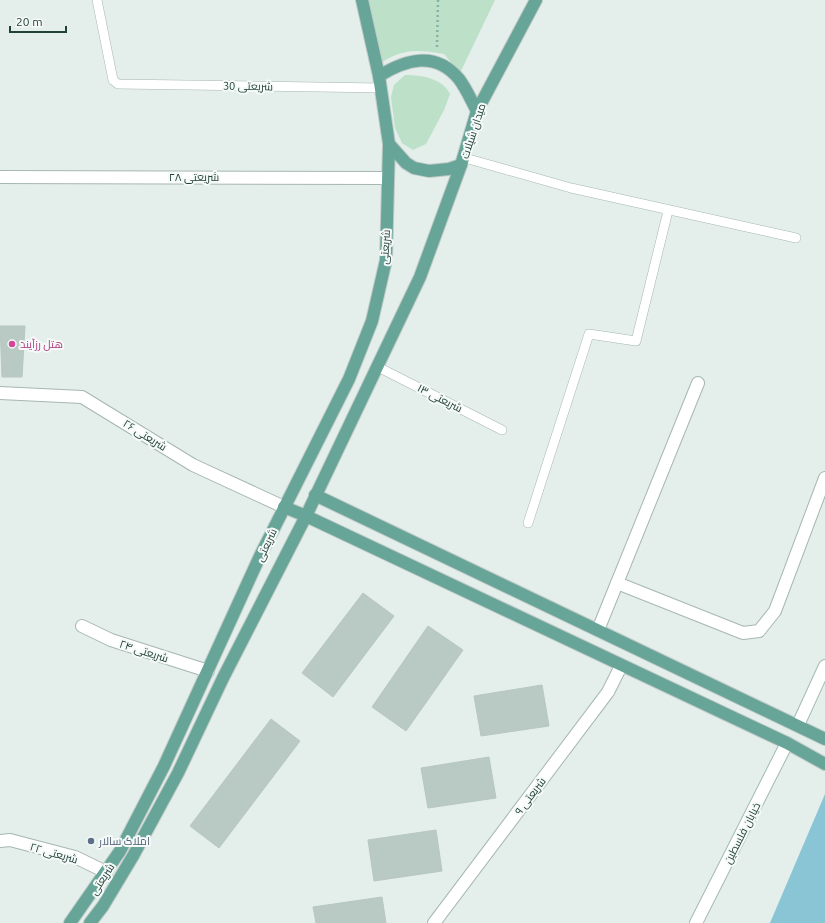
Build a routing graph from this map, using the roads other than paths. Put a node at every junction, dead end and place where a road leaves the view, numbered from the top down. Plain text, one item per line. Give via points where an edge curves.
1 (96, 0) edge
2 (362, 0) edge
3 (536, 0) edge
4 (380, 82) junction
5 (477, 111) junction
6 (389, 144) junction
7 (463, 161) junction
8 (0, 177) edge
9 (388, 178) junction
10 (668, 211) junction
11 (796, 238) dead end
12 (378, 367) junction
13 (698, 383) dead end
14 (0, 393) edge
15 (502, 430) dead end
16 (825, 478) edge
17 (315, 495) junction
18 (284, 507) junction
19 (306, 516) junction
20 (528, 523) dead end
21 (617, 583) junction
22 (82, 626) dead end
23 (598, 630) junction
24 (621, 666) junction
25 (825, 666) edge
26 (208, 671) junction
27 (798, 725) junction
28 (825, 739) edge
29 (788, 744) junction
30 (825, 764) edge
31 (0, 841) edge
32 (106, 872) junction
33 (70, 923) edge
34 (90, 923) edge
35 (434, 923) edge
36 (696, 923) edge

1 - 4 lane, شریعتی 30 via 115,83 122,85
2 - 4 main road
3 - 5 main road, میدان شیلات
4 - 5 main road via 394,66 426,60 446,68 458,79
4 - 6 main road
5 - 7 main road, میدان شیلات
6 - 7 main road, میدان شیلات via 414,168 429,171 449,169
6 - 9 main road, شریعتی
7 - 10 lane
7 - 12 main road, شریعتی via 420,277
8 - 9 street, شریعتی ۲۸
9 - 18 main road, شریعتی via 386,260 372,321 349,379
10 - 11 lane
10 - 20 lane via 636,341 589,334
12 - 15 lane, شریعتی ۱۳
12 - 17 main road, شریعتی
13 - 21 street
14 - 18 street, شریعتی ۲۶ via 82,397 193,466
16 - 21 street via 776,611 759,631 743,633
17 - 19 main road, شریعتی
17 - 23 main road
18 - 19 main road
18 - 26 main road, شریعتی
19 - 24 main road
19 - 34 main road, شریعتی via 223,678 178,773 133,856
21 - 23 street
22 - 26 street, شریعتی ۲۴ via 111,640
23 - 27 main road
24 - 29 main road
24 - 35 street, شریعتی ۹ via 608,692
25 - 27 street
26 - 32 main road, شریعتی via 164,766 120,851
27 - 28 main road
29 - 30 main road
29 - 36 street, خیابان فلسطین
31 - 32 street, شریعتی ۲۲ via 10,840 75,857
32 - 33 main road, شریعتی

